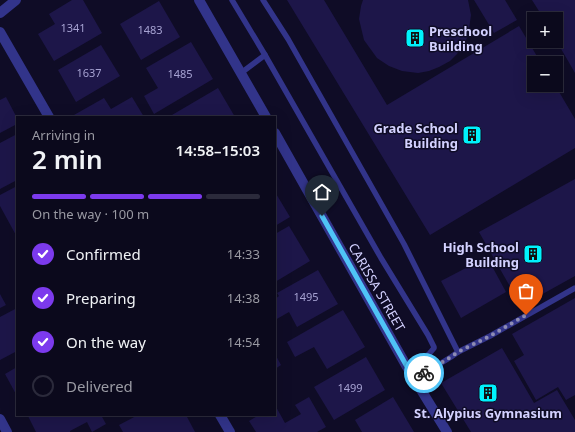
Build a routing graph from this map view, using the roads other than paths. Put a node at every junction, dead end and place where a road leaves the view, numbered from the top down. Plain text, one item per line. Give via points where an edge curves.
1 (16, 0) edge
2 (199, 0) edge
3 (232, 0) edge
4 (263, 0) edge
5 (0, 13) edge
6 (0, 32) edge
7 (265, 55) junction
8 (241, 73) junction
9 (47, 116) edge
10 (265, 116) edge
11 (276, 136) edge
12 (575, 288) edge
13 (458, 352) junction
14 (407, 367) junction
15 (414, 379) junction
16 (221, 416) edge
17 (0, 419) edge
18 (7, 432) edge
19 (230, 432) edge
20 (447, 432) edge

1 - 5 street
2 - 8 street
3 - 7 lane
4 - 13 lane via 288,38 404,244
6 - 9 street
7 - 8 lane
7 - 14 lane via 434,346 429,354
8 - 10 street
11 - 14 street, CARISSA STREET
12 - 13 lane
13 - 15 lane
14 - 15 street, CARISSA STREET
15 - 20 street, CARISSA STREET
16 - 19 street
17 - 18 street

